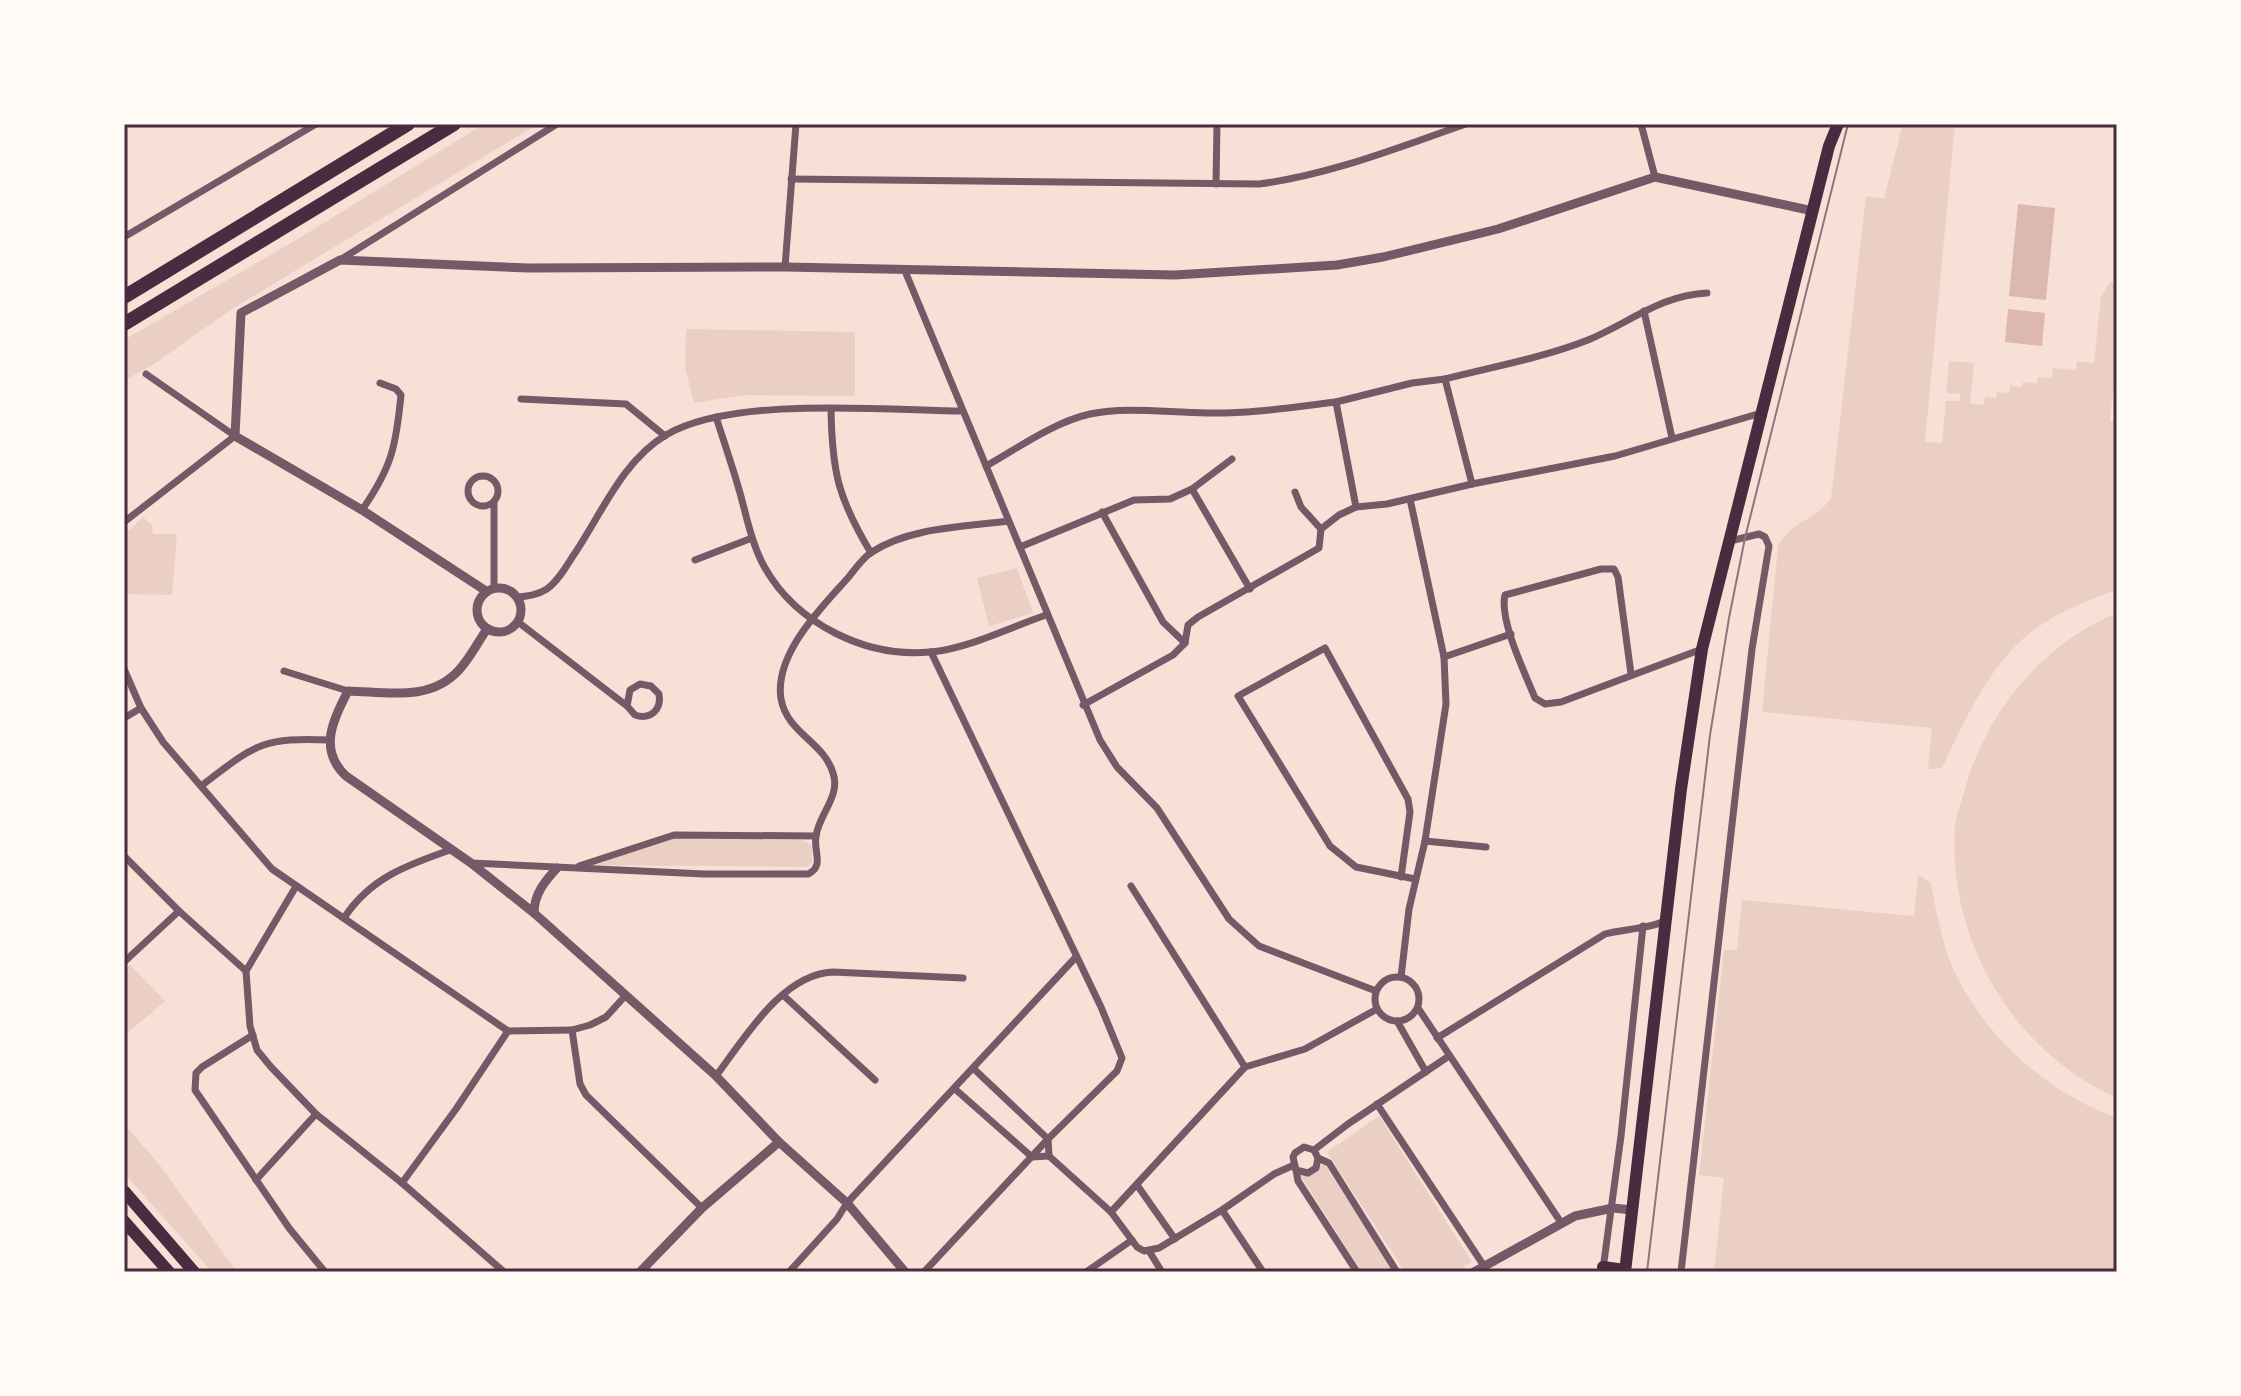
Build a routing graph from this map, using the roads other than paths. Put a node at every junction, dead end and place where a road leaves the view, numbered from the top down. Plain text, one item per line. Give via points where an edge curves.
1 (316, 124) edge
2 (408, 124) edge
3 (454, 124) edge
4 (557, 124) edge
5 (796, 124) edge
6 (1217, 124) edge
7 (1466, 124) edge
8 (1641, 124) edge
9 (1838, 124) edge
10 (1655, 177) junction
11 (791, 179) junction
12 (1216, 184) junction
13 (1813, 211) junction
14 (124, 237) edge
15 (340, 260) junction
16 (785, 267) junction
17 (905, 271) junction
18 (1707, 293) dead end
19 (124, 297) edge
20 (1644, 311) junction
21 (124, 324) edge
22 (146, 374) dead end
23 (1445, 379) junction
24 (380, 383) dead end
25 (521, 399) dead end
26 (1336, 402) junction
27 (831, 409) junction
28 (962, 411) junction
29 (1761, 413) junction
30 (716, 417) junction
31 (235, 436) junction
32 (665, 436) junction
33 (1672, 438) junction
34 (1232, 459) dead end
35 (986, 466) junction
36 (1472, 484) junction
37 (1192, 489) junction
38 (1295, 492) dead end
39 (1410, 499) junction
40 (494, 502) junction
41 (1356, 507) junction
42 (362, 510) junction
43 (1102, 512) junction
44 (1008, 521) junction
45 (124, 522) edge
46 (1321, 529) junction
47 (752, 538) junction
48 (1729, 541) junction
49 (1020, 547) junction
50 (871, 553) junction
51 (695, 560) dead end
52 (490, 589) junction
53 (1250, 589) junction
54 (518, 597) junction
55 (1046, 615) junction
56 (810, 621) junction
57 (518, 622) junction
58 (487, 629) junction
59 (1511, 634) junction
60 (1185, 643) junction
61 (1702, 649) junction
62 (931, 652) junction
63 (1444, 657) junction
64 (124, 669) edge
65 (284, 671) dead end
66 (1631, 674) junction
67 (348, 691) junction
68 (1083, 705) junction
69 (627, 706) junction
70 (141, 708) junction
71 (124, 718) edge
72 (330, 740) junction
73 (201, 786) junction
74 (816, 836) junction
75 (1425, 841) junction
76 (1486, 847) dead end
77 (450, 850) junction
78 (124, 856) edge
79 (471, 863) junction
80 (557, 868) junction
81 (573, 868) junction
82 (1401, 877) junction
83 (1415, 879) junction
84 (1131, 886) dead end
85 (295, 888) junction
86 (179, 911) junction
87 (534, 913) junction
88 (344, 918) junction
89 (1666, 920) junction
90 (1643, 926) junction
91 (1076, 957) junction
92 (124, 962) edge
93 (246, 971) junction
94 (1401, 977) junction
95 (963, 978) dead end
96 (1376, 991) junction
97 (626, 995) junction
98 (783, 995) junction
99 (1418, 1008) junction
100 (1377, 1009) junction
101 (1397, 1021) junction
102 (572, 1030) junction
103 (508, 1031) junction
104 (253, 1035) junction
105 (1437, 1038) junction
106 (1449, 1056) junction
107 (1245, 1067) junction
108 (974, 1069) junction
109 (1426, 1072) junction
110 (716, 1076) junction
111 (875, 1080) dead end
112 (955, 1089) junction
113 (1377, 1104) junction
114 (316, 1114) junction
115 (1048, 1139) junction
116 (779, 1142) junction
117 (1314, 1150) junction
118 (1049, 1156) junction
119 (1032, 1157) junction
120 (1318, 1158) junction
121 (1295, 1168) junction
122 (256, 1180) junction
123 (402, 1183) junction
124 (1137, 1185) junction
125 (124, 1191) edge
126 (847, 1203) junction
127 (702, 1208) junction
128 (1613, 1208) junction
129 (1222, 1210) junction
130 (1632, 1210) junction
131 (1111, 1212) junction
132 (124, 1221) edge
133 (1562, 1224) junction
134 (1175, 1239) junction
135 (1132, 1240) junction
136 (1149, 1251) junction
137 (495, 1263) junction
138 (1484, 1266) junction
139 (1603, 1269) edge
140 (1625, 1271) edge
141 (169, 1272) edge
142 (194, 1272) edge
143 (325, 1272) edge
144 (487, 1272) edge
145 (504, 1272) edge
146 (640, 1272) edge
147 (789, 1272) edge
148 (905, 1272) edge
149 (924, 1272) edge
150 (1086, 1272) edge
151 (1162, 1272) edge
152 (1263, 1272) edge
153 (1357, 1272) edge
154 (1397, 1272) edge
155 (1474, 1272) edge
156 (1681, 1272) edge

1 - 14 street
2 - 19 highway
3 - 21 highway
4 - 15 street
5 - 11 street
6 - 12 street
7 - 12 street via 1284,181
8 - 10 street
9 - 13 main road
10 - 13 street
10 - 17 street via 1498,229 1337,265 1175,275
11 - 12 street
11 - 16 street
13 - 29 main road
15 - 16 street via 528,268
15 - 31 street via 241,313
16 - 17 street
17 - 28 street
18 - 20 street via 1675,297
20 - 23 street via 1562,349
20 - 33 street
22 - 31 street
23 - 26 street
23 - 36 street
24 - 42 street via 401,395 396,445 385,476
25 - 32 street via 626,404
26 - 35 street via 1237,413 1093,413
26 - 41 street
27 - 28 street
27 - 30 street
27 - 50 street via 838,487
28 - 35 street
29 - 33 street
29 - 48 main road
30 - 32 street
30 - 47 street
31 - 42 street
31 - 45 street
32 - 54 street via 627,471 550,586
33 - 36 street via 1615,456
34 - 37 street
35 - 44 street
36 - 39 street
37 - 43 street via 1166,500 1144,498
37 - 53 street
38 - 46 street
39 - 41 street
39 - 63 street
40 - 40 street via 475,505 467,492 470,482 478,476 493,479 498,488
40 - 52 street
41 - 46 street
42 - 52 street
43 - 49 street
43 - 60 street via 1163,622
44 - 49 street
44 - 50 street via 903,538
46 - 53 street via 1319,548
47 - 51 street
47 - 56 street via 765,568
48 - 61 main road
48 - 156 street via 1759,534 1769,546 1752,649
49 - 55 street
50 - 56 street
52 - 54 street
52 - 58 street via 477,605
53 - 60 street via 1188,625
54 - 57 street
55 - 62 street
55 - 68 street
56 - 62 street via 864,644
56 - 74 street via 791,650 781,699 790,723 833,772 832,797
57 - 58 street via 504,632
57 - 69 street
58 - 67 street via 442,686 414,693
59 - 63 street
59 - 66 street via 1535,698 1545,704
59 - 66 street via 1504,600 1508,593 1614,569
60 - 68 street via 1173,655
61 - 66 street
61 - 89 main road
62 - 91 street
63 - 75 street via 1446,704
64 - 70 street
65 - 67 street
67 - 72 street via 334,717
68 - 96 street via 1117,767 1157,808 1243,934 1259,946
69 - 69 street via 635,715 652,715 659,694 640,684 627,695
70 - 71 street
70 - 73 street
72 - 73 street via 294,738 261,744
72 - 77 street via 338,769
73 - 85 street via 262,860
74 - 81 street via 674,835
74 - 81 street via 818,865 808,874
75 - 76 street
75 - 83 street
77 - 79 street
77 - 88 street via 380,879
78 - 86 street
79 - 80 street
79 - 87 street
80 - 81 street
80 - 87 street via 536,898
82 - 82 street via 1408,799 1325,648 1238,696 1330,846 1356,867
82 - 83 street
83 - 94 street
84 - 107 street
85 - 88 street
85 - 93 street
86 - 92 street
86 - 93 street
87 - 97 street
88 - 103 street
89 - 90 street
89 - 130 main road
90 - 105 street via 1605,934
90 - 128 street
91 - 108 street
91 - 115 street via 1122,1058 1117,1071
93 - 104 street
94 - 96 street via 1382,982
94 - 99 street via 1417,988
95 - 98 street via 819,973
96 - 100 street
97 - 102 street via 606,1017
97 - 110 street
98 - 110 street
98 - 111 street
99 - 101 street
99 - 105 street
100 - 101 street
100 - 107 street via 1305,1049
101 - 109 street
102 - 103 street
102 - 127 street via 586,1095
103 - 123 street
104 - 114 street via 257,1050
104 - 122 street via 202,1067 194,1082
105 - 106 street
106 - 109 street
106 - 133 street
107 - 124 street
108 - 112 street
108 - 115 street
109 - 113 street
110 - 116 street
112 - 119 street
112 - 126 street
113 - 117 street
113 - 138 street
114 - 122 street
114 - 123 street
115 - 118 street
115 - 119 street
116 - 126 street
116 - 127 street
117 - 120 street
117 - 121 street via 1299,1149 1293,1157
118 - 119 street
118 - 131 street
119 - 149 street
120 - 121 street via 1312,1171
120 - 154 street via 1332,1167
121 - 129 street via 1274,1174
121 - 153 street via 1298,1181
122 - 143 street
123 - 137 street
124 - 131 street
124 - 134 street
125 - 142 main road
126 - 147 street
126 - 148 street
127 - 146 street
128 - 130 street
128 - 133 street
128 - 139 street
129 - 134 street
129 - 152 street
130 - 140 main road
131 - 135 street
132 - 141 main road
133 - 138 street
134 - 136 street
135 - 136 street
135 - 150 street
136 - 151 street
137 - 144 street
137 - 145 street
138 - 155 street
139 - 140 main road

